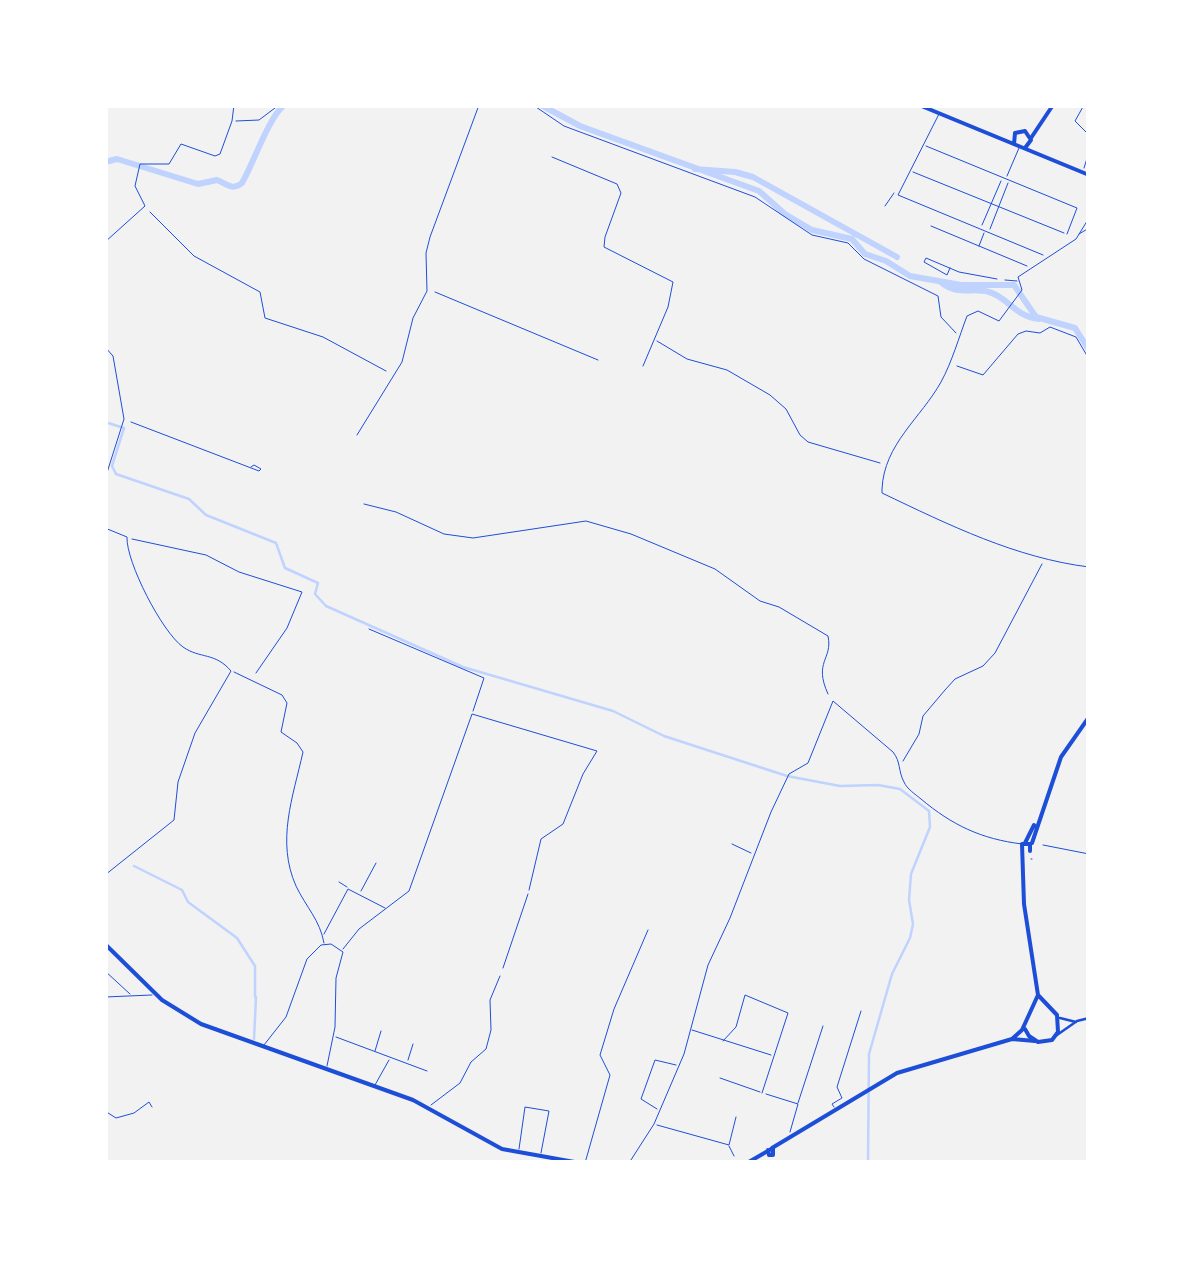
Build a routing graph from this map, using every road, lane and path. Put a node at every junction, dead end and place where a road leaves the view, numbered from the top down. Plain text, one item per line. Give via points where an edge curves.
1 (234, 105) edge
2 (279, 105) edge
3 (479, 105) edge
4 (533, 105) edge
5 (919, 105) edge
6 (1053, 105) edge
7 (1084, 105) edge
8 (940, 114) junction
9 (1043, 120) junction
10 (232, 121) junction
11 (1025, 131) junction
12 (1014, 134) junction
13 (1089, 134) edge
14 (998, 138) junction
15 (1031, 140) junction
16 (925, 146) junction
17 (1018, 147) junction
18 (1089, 152) edge
19 (1040, 155) junction
20 (552, 157) dead end
21 (910, 171) junction
22 (1086, 174) edge
23 (1006, 179) junction
24 (898, 194) junction
25 (992, 202) junction
26 (999, 205) junction
27 (146, 206) junction
28 (886, 206) dead end
29 (1089, 218) edge
30 (931, 226) dead end
31 (1089, 228) edge
32 (985, 230) junction
33 (1066, 234) junction
34 (1079, 234) junction
35 (1076, 238) junction
36 (105, 242) edge
37 (979, 246) junction
38 (1046, 256) junction
39 (1030, 267) junction
40 (950, 268) junction
41 (1006, 280) joint
42 (1017, 281) junction
43 (427, 288) junction
44 (960, 336) junction
45 (654, 341) junction
46 (105, 347) edge
47 (1089, 359) edge
48 (598, 360) dead end
49 (948, 363) junction
50 (643, 366) dead end
51 (394, 375) junction
52 (124, 419) junction
53 (357, 435) dead end
54 (251, 467) dead end
55 (885, 467) junction
56 (105, 479) edge
57 (364, 504) dead end
58 (105, 528) edge
59 (127, 537) junction
60 (1043, 561) junction
61 (1089, 568) edge
62 (1089, 593) edge
63 (1087, 598) edge
64 (369, 629) dead end
65 (231, 671) junction
66 (251, 680) junction
67 (832, 702) junction
68 (472, 714) junction
69 (1088, 719) edge
70 (900, 762) junction
71 (1038, 816) junction
72 (732, 844) dead end
73 (1043, 845) dead end
74 (1022, 847) junction
75 (754, 854) junction
76 (1031, 854) junction
77 (1089, 854) edge
78 (376, 863) dead end
79 (105, 875) edge
80 (338, 882) dead end
81 (1023, 885) junction
82 (350, 888) junction
83 (528, 890) joint
84 (359, 894) junction
85 (387, 910) junction
86 (648, 930) dead end
87 (322, 934) junction
88 (105, 944) edge
89 (324, 944) junction
90 (342, 949) junction
91 (105, 971) edge
92 (500, 976) joint
93 (156, 994) junction
94 (1038, 995) junction
95 (105, 997) edge
96 (132, 997) junction
97 (1049, 1009) junction
98 (861, 1011) dead end
99 (1032, 1011) junction
100 (1057, 1016) junction
101 (1089, 1018) edge
102 (1077, 1022) junction
103 (1025, 1024) junction
104 (824, 1026) dead end
105 (690, 1030) junction
106 (381, 1031) dead end
107 (334, 1036) junction
108 (1056, 1036) junction
109 (1012, 1039) junction
110 (723, 1041) junction
111 (1035, 1041) junction
112 (413, 1044) dead end
113 (264, 1046) junction
114 (374, 1052) junction
115 (774, 1056) junction
116 (388, 1057) junction
117 (406, 1064) junction
118 (678, 1066) junction
119 (326, 1069) junction
120 (428, 1070) dead end
121 (720, 1078) dead end
122 (374, 1086) junction
123 (762, 1093) junction
124 (798, 1104) junction
125 (152, 1107) dead end
126 (428, 1107) junction
127 (835, 1108) junction
128 (660, 1110) junction
129 (105, 1112) edge
130 (736, 1117) dead end
131 (654, 1124) junction
132 (790, 1124) junction
133 (792, 1136) junction
134 (729, 1145) junction
135 (518, 1152) junction
136 (771, 1152) junction
137 (538, 1156) junction
138 (734, 1156) dead end
139 (535, 1163) edge
140 (583, 1163) edge
141 (629, 1163) edge
142 (747, 1163) edge
143 (773, 1163) edge

1 - 10 street
2 - 10 street via 254,121
3 - 43 street via 428,244
4 - 44 path via 564,126 755,197 812,235 851,245 864,259 938,296 940,317
5 - 8 main road
6 - 9 main road
7 - 13 street via 1075,121
8 - 14 main road
8 - 16 street
9 - 11 main road
9 - 15 main road
10 - 27 street via 220,154 181,144 168,164 139,165 134,186
11 - 12 main road
11 - 15 main road
12 - 14 main road
12 - 17 main road
14 - 17 main road
15 - 17 main road
15 - 19 main road
16 - 21 street
16 - 23 street
17 - 19 main road
17 - 23 street
18 - 22 street
19 - 22 main road
20 - 45 path via 620,186 604,247 672,282
21 - 24 street
21 - 25 street
23 - 25 street
23 - 26 street
23 - 33 street via 1077,208
24 - 28 street
24 - 32 street
25 - 26 street
25 - 32 street
26 - 32 street
26 - 33 street
27 - 36 street
27 - 51 path via 194,256 260,292 265,318 323,337
29 - 34 street
30 - 37 street
31 - 34 street
32 - 37 street
32 - 38 street
33 - 35 street
34 - 35 street
35 - 38 street
37 - 39 street
38 - 39 street
39 - 42 street
40 - 40 path via 947,275 924,262 926,258
40 - 41 path
41 - 42 street
42 - 44 street via 1021,292 999,321 976,310
43 - 48 path
43 - 51 street
44 - 49 street
45 - 50 path
45 - 55 path via 727,370 770,396 808,442
46 - 52 street via 113,356
47 - 49 path via 1076,337 1050,326 1018,334 983,375
49 - 55 street
51 - 53 street
52 - 54 path
52 - 56 street
55 - 60 street via 882,493
57 - 67 path via 473,538 586,521 714,569 828,636 821,678
58 - 59 street
59 - 65 street via 126,551 160,620 181,645 223,661
59 - 66 path via 206,555 302,592 288,628
60 - 61 street
60 - 70 street via 995,652 951,682 923,716
62 - 63 street
64 - 68 street via 484,678
65 - 66 street
65 - 79 street via 195,733 178,782 174,820
66 - 87 street via 286,700 280,732 303,752 285,842 296,885
67 - 70 street
67 - 75 street via 808,763 788,776
68 - 83 street via 598,752 563,824 542,839
68 - 85 street via 409,891
69 - 71 main road via 1060,757
70 - 74 street via 908,788 947,821
71 - 74 main road
71 - 76 main road
72 - 75 path
73 - 77 street
74 - 76 main road
74 - 76 main road
74 - 81 main road
75 - 105 street via 708,964
76 - 81 main road
78 - 84 street
80 - 82 street
81 - 94 main road
82 - 84 street
82 - 87 street
83 - 92 path
84 - 85 street
85 - 90 street
86 - 140 street via 600,1055 610,1075
87 - 89 street
88 - 93 main road
89 - 90 street
89 - 113 street via 307,959 288,1013
90 - 107 street
91 - 96 street
92 - 126 street via 490,1000 486,1050 460,1083
93 - 96 street
93 - 113 main road via 201,1024
94 - 97 main road
94 - 99 main road
95 - 96 street
97 - 99 main road
97 - 100 main road
98 - 127 street
99 - 103 main road
100 - 102 street
100 - 108 main road
101 - 102 street
102 - 108 street
103 - 109 main road
103 - 111 main road
104 - 124 street
105 - 110 street
105 - 118 street
106 - 114 street
107 - 114 street
107 - 119 street
108 - 111 main road
109 - 111 main road
109 - 127 main road via 911,1068
110 - 115 street
110 - 115 street via 736,1027 745,995 788,1013
112 - 117 street
113 - 119 main road
114 - 116 street
115 - 123 street
116 - 117 street
116 - 122 street
117 - 120 street
118 - 128 street
118 - 128 street via 654,1060 641,1101
119 - 122 main road
121 - 123 street
122 - 126 main road
123 - 124 street
124 - 132 street
125 - 129 street via 149,1102 116,1118
126 - 135 main road
127 - 133 main road
128 - 131 street
130 - 134 street
131 - 134 street
131 - 141 street
132 - 133 street
132 - 133 street
133 - 136 main road
134 - 138 street
135 - 137 main road
135 - 137 street via 525,1108 548,1111
136 - 142 main road
136 - 143 main road
137 - 139 street
137 - 140 main road

